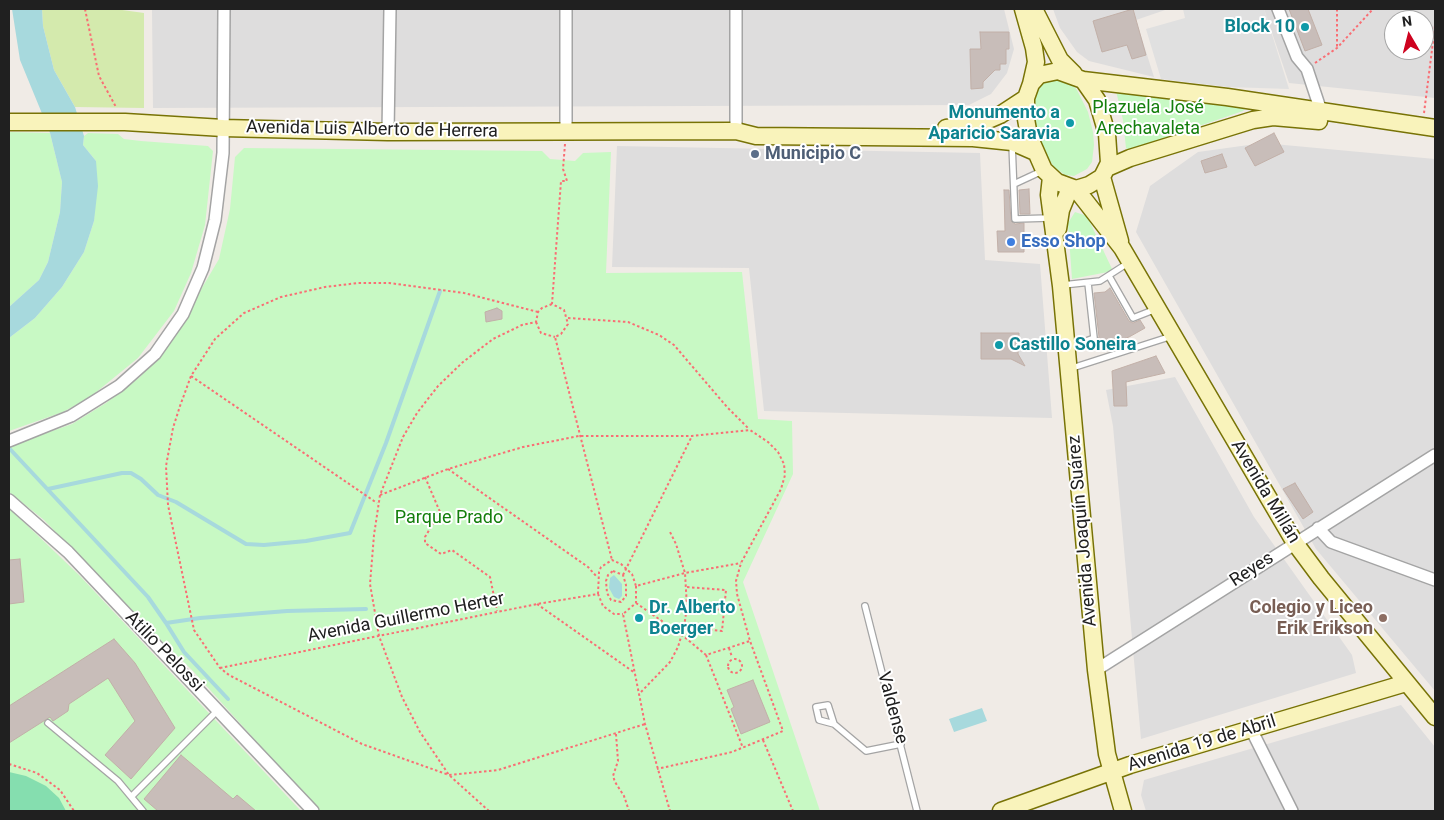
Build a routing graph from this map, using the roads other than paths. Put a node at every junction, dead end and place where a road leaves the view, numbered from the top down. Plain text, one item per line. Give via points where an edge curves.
1 (224, 9) edge
2 (390, 9) edge
3 (566, 9) edge
4 (736, 9) edge
5 (1023, 9) edge
6 (1034, 9) edge
7 (1278, 9) edge
8 (1079, 78) junction
9 (1028, 91) junction
10 (1252, 101) junction
11 (1321, 111) junction
12 (9, 122) edge
13 (1430, 127) edge
14 (223, 128) junction
15 (566, 131) junction
16 (736, 131) junction
17 (388, 132) junction
18 (1189, 140) junction
19 (1012, 142) junction
20 (1035, 152) junction
21 (1105, 172) junction
22 (1047, 173) junction
23 (1014, 184) junction
24 (1073, 188) junction
25 (1052, 218) junction
26 (1056, 248) junction
27 (1126, 255) junction
28 (1109, 276) junction
29 (1088, 283) junction
30 (1061, 286) junction
31 (1156, 308) junction
32 (1172, 336) junction
33 (1067, 349) junction
34 (1068, 370) junction
35 (12, 440) edge
36 (1435, 455) edge
37 (9, 500) edge
38 (1318, 528) junction
39 (1294, 543) junction
40 (1435, 580) edge
41 (864, 606) dead end
42 (1096, 670) junction
43 (1406, 682) junction
44 (218, 709) junction
45 (1435, 717) edge
46 (48, 723) dead end
47 (834, 724) dead end
48 (1251, 729) junction
49 (901, 744) junction
50 (1111, 771) junction
51 (132, 796) junction
52 (143, 811) edge
53 (313, 811) edge
54 (917, 811) edge
55 (1000, 811) edge
56 (1123, 811) edge
57 (1292, 811) edge

1 - 14 street
2 - 17 street
3 - 15 street
4 - 16 street
5 - 9 street via 1036,62
6 - 8 street via 1060,60
7 - 11 street via 1296,57 1307,69
8 - 9 street via 1058,71 1049,72 1039,76
8 - 10 street
8 - 21 street via 1097,100 1102,115 1109,148
9 - 16 street, Avenida Luis Alberto de Herrera via 993,118 958,128 755,127
9 - 20 street via 1026,119
10 - 11 street
10 - 18 street via 1249,111 1213,125
11 - 13 street
12 - 14 street, Avenida Luis Alberto de Herrera via 125,122
13 - 18 street via 1406,128 1273,117
14 - 17 street, Avenida Luis Alberto de Herrera
14 - 35 street via 216,220 203,268 184,314 155,354 119,386 71,416
15 - 16 street, Avenida Luis Alberto de Herrera
15 - 17 street, Avenida Luis Alberto de Herrera
16 - 19 street, Avenida Luis Alberto de Herrera via 756,136 973,138
18 - 21 street
19 - 20 street, Avenida Luis Alberto de Herrera
19 - 23 lane
20 - 22 street
21 - 24 street via 1090,185
21 - 27 street, Avenida Millán
22 - 23 lane
22 - 24 street
22 - 25 street, Avenida Joaquín Suárez
23 - 25 lane via 1015,219
24 - 26 street, Avenida Joaquín Suárez via 1061,210
24 - 27 street, Avenida Millán
25 - 26 street, Avenida Joaquín Suárez
26 - 30 street, Avenida Joaquín Suárez
27 - 28 lane
27 - 31 street, Avenida Millán
28 - 29 lane via 1100,282
28 - 31 lane via 1132,318
29 - 30 lane
29 - 33 lane via 1094,338
30 - 33 street, Avenida Joaquín Suárez
31 - 32 street, Avenida Millán
32 - 34 lane
32 - 39 street, Avenida Millán
33 - 34 street, Avenida Joaquín Suárez
34 - 42 street, Avenida Joaquín Suárez
36 - 38 street, Reyes
37 - 44 street, Atilio Pelossi via 68,552
38 - 39 street, Reyes
38 - 40 street via 1331,542
39 - 42 street, Reyes
39 - 43 street, Avenida Millán
41 - 49 lane, Valdense
42 - 50 street, Avenida Joaquín Suárez
43 - 45 street, Avenida Millán
43 - 48 street, Avenida 19 de Abril
44 - 51 lane
44 - 53 street, Atilio Pelossi
46 - 51 lane
47 - 49 lane via 866,751
48 - 50 street, Avenida 19 de Abril
48 - 57 street
49 - 54 lane, Valdense
50 - 55 street, Avenida 19 de Abril
50 - 56 street, Avenida Joaquín Suárez
51 - 52 lane

